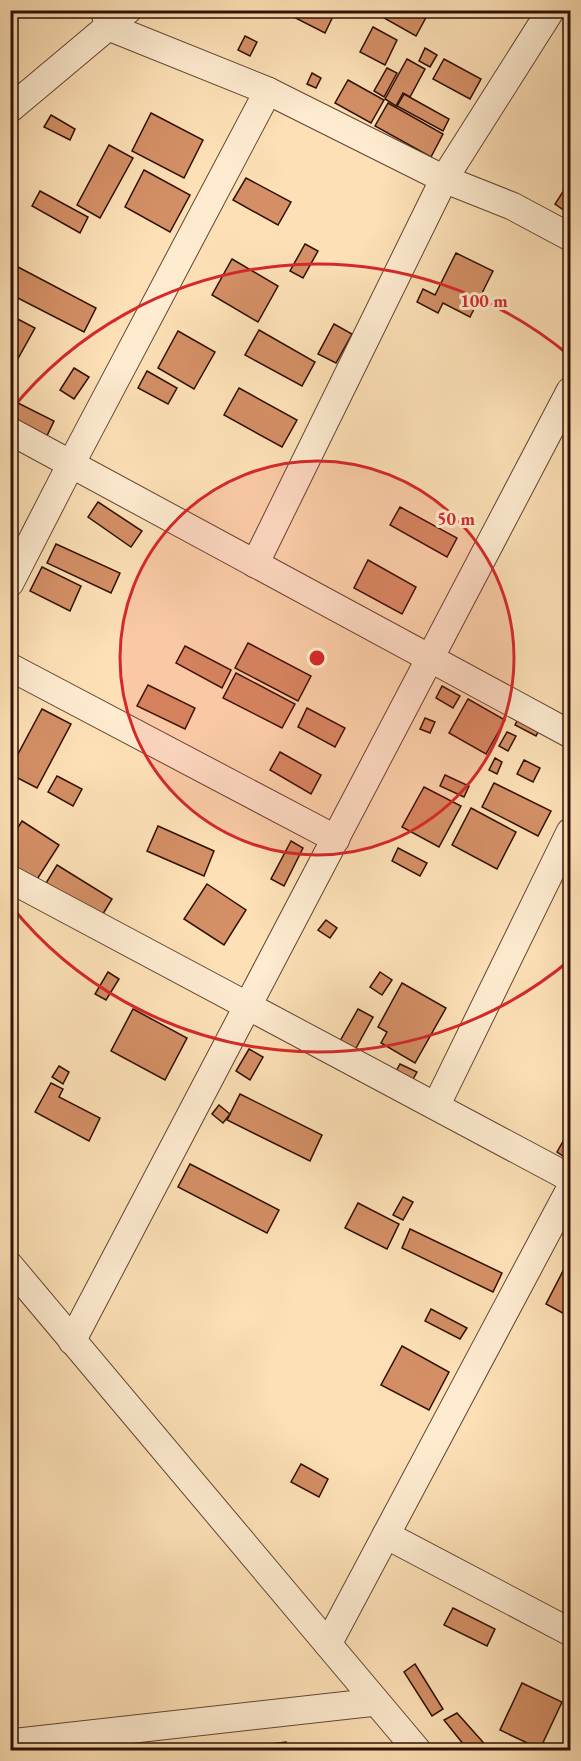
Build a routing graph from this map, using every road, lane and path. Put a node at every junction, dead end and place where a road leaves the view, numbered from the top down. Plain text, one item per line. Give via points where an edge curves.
1 (551, 10) edge
2 (113, 16) edge
3 (268, 91) junction
4 (10, 109) edge
5 (444, 179) junction
6 (570, 237) edge
7 (570, 391) edge
8 (10, 431) edge
9 (71, 464) junction
10 (255, 564) junction
11 (10, 583) edge
12 (430, 658) junction
13 (10, 667) edge
14 (570, 734) edge
15 (570, 832) edge
16 (336, 839) junction
17 (10, 879) edge
18 (248, 1005) junction
19 (436, 1106) junction
20 (570, 1178) edge
21 (570, 1190) edge
22 (10, 1266) edge
23 (72, 1341) junction
24 (386, 1535) junction
25 (570, 1632) edge
26 (328, 1644) junction
27 (376, 1702) junction
28 (10, 1743) edge
29 (64, 1744) edge
30 (417, 1750) edge

1 - 5 street
2 - 3 street
2 - 4 street
3 - 5 street
3 - 9 street
5 - 6 street via 512,206
5 - 10 street
7 - 12 street
8 - 9 street
9 - 10 street
9 - 11 street
10 - 12 street
12 - 14 street
12 - 16 street
13 - 16 street
15 - 19 street
16 - 18 street
17 - 18 street
18 - 19 street
18 - 23 street
19 - 20 street
21 - 24 street
22 - 23 street
23 - 26 street
24 - 25 street
24 - 26 street
26 - 27 street
27 - 29 street
27 - 30 street
28 - 29 street

